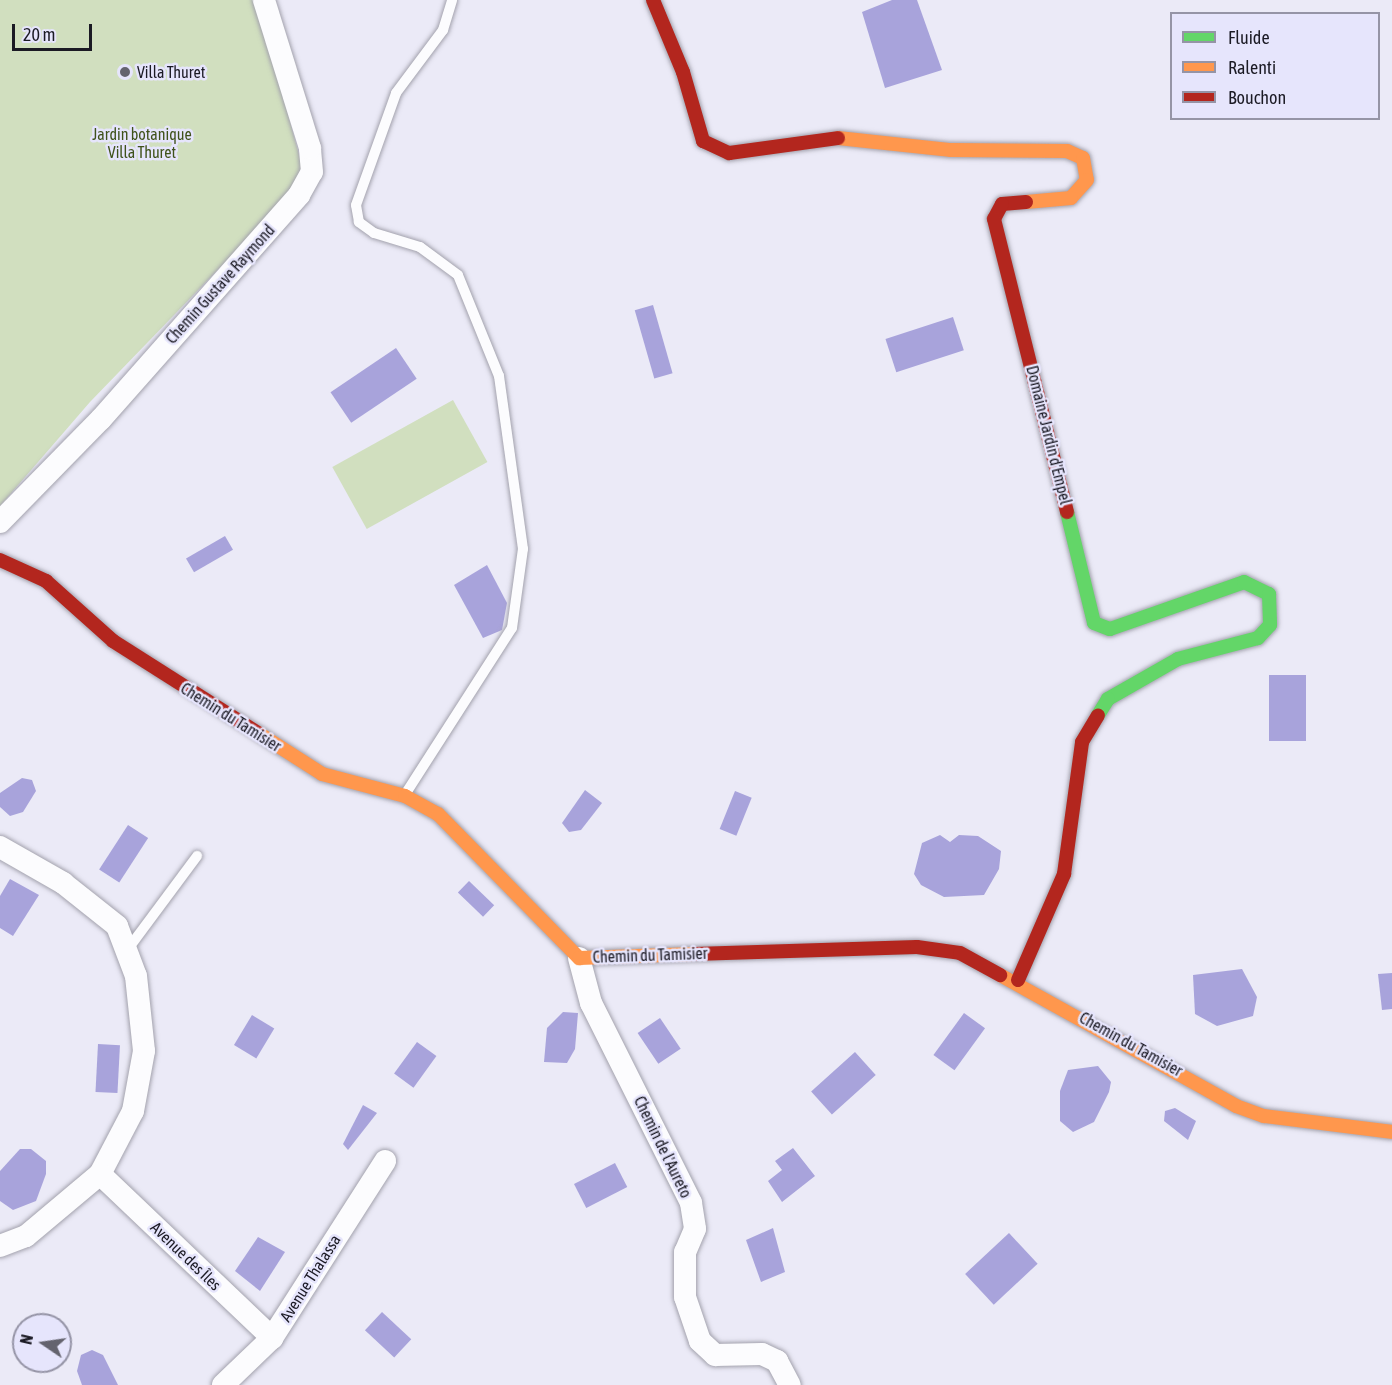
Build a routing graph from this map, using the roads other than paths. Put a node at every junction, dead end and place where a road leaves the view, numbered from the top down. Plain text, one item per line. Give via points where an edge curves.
1 (264, 0) edge
2 (452, 0) edge
3 (653, 0) edge
4 (0, 522) edge
5 (0, 560) edge
6 (405, 796) junction
7 (0, 847) edge
8 (197, 856) dead end
9 (128, 950) junction
10 (579, 958) junction
11 (1018, 980) junction
12 (1390, 1129) edge
13 (385, 1161) dead end
14 (100, 1174) junction
15 (0, 1246) edge
16 (272, 1338) junction
17 (223, 1385) edge
18 (790, 1385) edge

1 - 4 street, Chemin Gustave Raymond via 310,148 312,172 299,195 100,419
2 - 6 lane via 443,30 396,93 356,206 359,222 374,233 420,247 458,275 499,376 524,549 512,628
3 - 11 street, Domaine Jardin d'Empel via 683,72 703,141 729,153 834,138 951,150 1067,151 1083,158 1087,180 1071,198 1002,204 994,219 1094,623 1110,629 1244,582 1269,594 1270,625 1258,638 1178,659 1108,699 1082,742 1064,874
5 - 6 street, Chemin du Tamisier via 45,581 113,641 322,774
6 - 10 street, Chemin du Tamisier via 438,814
7 - 9 street via 63,883 117,927
8 - 9 lane
9 - 14 street via 144,1051 133,1110
10 - 11 street, Chemin du Tamisier via 917,947 960,953
10 - 18 street, Chemin de l'Aureto via 591,1003 691,1203 695,1229 684,1252 685,1297 700,1341 715,1355 762,1354 777,1361
11 - 12 street, Chemin du Tamisier via 1236,1106 1264,1116
13 - 16 street, Avenue Thalassa
14 - 15 street via 26,1236
14 - 16 street, Avenue des Îles
16 - 17 street, Avenue Thalassa

